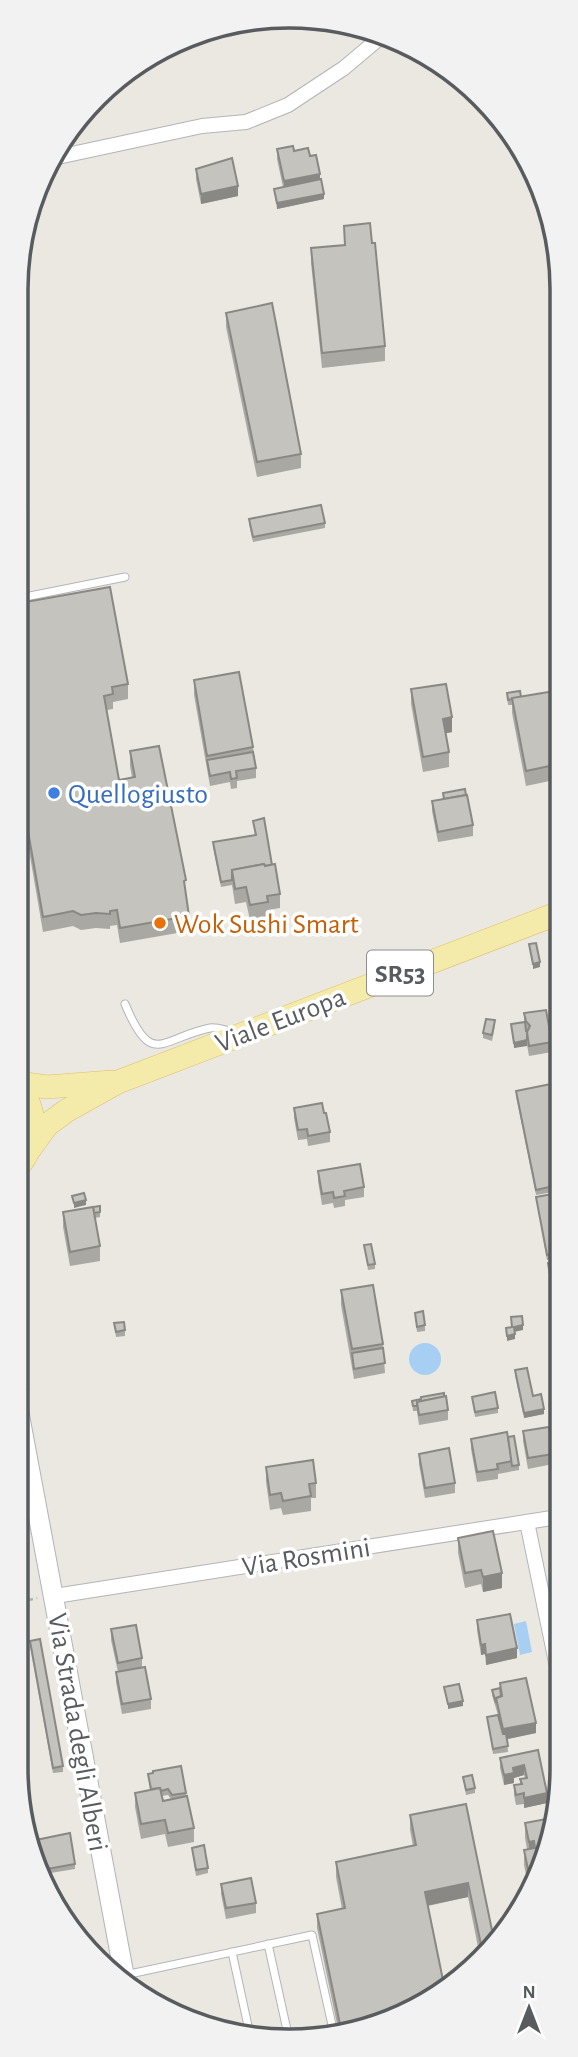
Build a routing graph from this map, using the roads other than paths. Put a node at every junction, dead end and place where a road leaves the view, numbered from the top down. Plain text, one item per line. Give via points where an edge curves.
1 (374, 42) edge
2 (65, 156) edge
3 (125, 577) dead end
4 (28, 596) edge
5 (550, 916) edge
6 (242, 1033) junction
7 (172, 1061) junction
8 (118, 1082) junction
9 (28, 1085) edge
10 (28, 1100) edge
11 (28, 1144) edge
12 (28, 1152) edge
13 (28, 1458) edge
14 (550, 1518) edge
15 (527, 1522) junction
16 (55, 1596) junction
17 (550, 1633) edge
18 (268, 1944) junction
19 (232, 1952) junction
20 (122, 1969) edge
21 (131, 1975) edge
22 (332, 2025) edge
23 (248, 2026) edge
24 (287, 2029) edge

1 - 2 street via 288,105 246,122 202,126
3 - 4 lane
5 - 6 main road, Viale Europa / SR53
6 - 7 main road, Viale Europa / SR53
6 - 7 lane via 212,1027 154,1044 142,1037 125,1004 124,1018 132,1029
7 - 8 main road, Viale Europa / SR53
8 - 9 main road, Viale Europa / SR53
8 - 12 main road, Viale Europa / SR53 via 47,1125
10 - 11 main road, Viale Europa via 34,1126
13 - 16 main road, Via Strada degli Alberi
14 - 15 street, Via Rosmini
15 - 16 street, Via Rosmini
15 - 17 street
16 - 20 main road, Via Strada degli Alberi
18 - 19 lane
18 - 22 lane via 312,1935
18 - 24 lane
19 - 21 lane
19 - 23 lane

